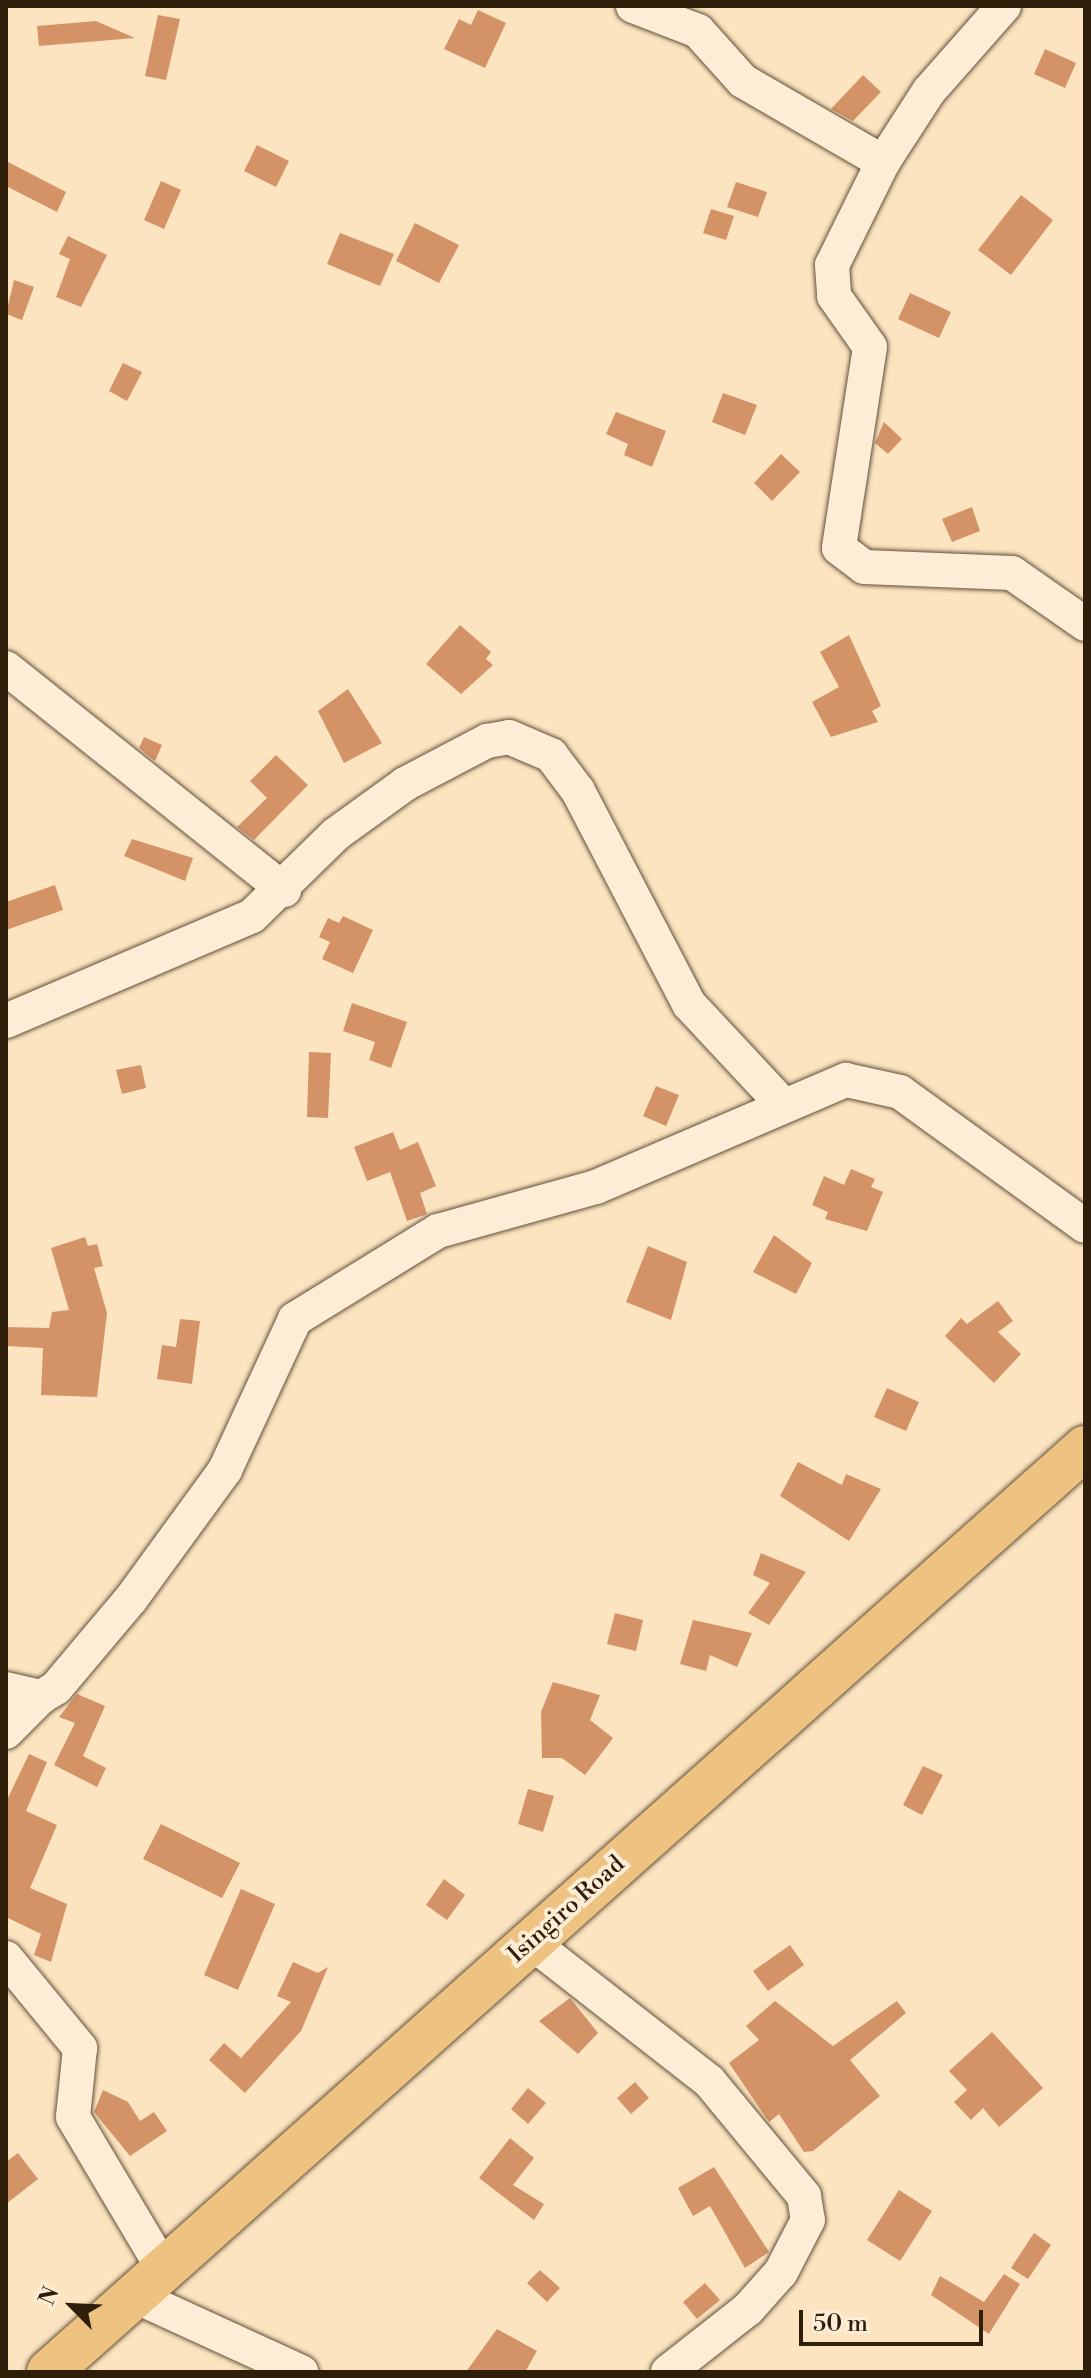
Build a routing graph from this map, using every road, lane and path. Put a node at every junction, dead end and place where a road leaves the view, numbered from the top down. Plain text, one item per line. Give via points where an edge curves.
1 (633, 6) edge
2 (1004, 6) edge
3 (883, 162) junction
4 (1085, 624) edge
5 (6, 668) edge
6 (284, 890) junction
7 (6, 1021) edge
8 (784, 1106) junction
9 (1085, 1226) edge
10 (1085, 1448) edge
11 (6, 1689) edge
12 (41, 1697) junction
13 (6, 1732) edge
14 (531, 1942) junction
15 (6, 1958) edge
16 (150, 2283) junction
17 (49, 2372) edge
18 (301, 2372) edge
19 (668, 2372) edge

1 - 3 street via 698,31 743,81
2 - 3 street via 929,91
3 - 4 street via 832,265 834,296 870,347 839,548 864,567 1012,573
5 - 6 street
6 - 7 street via 226,930
6 - 8 street via 336,834 405,784 487,741 531,742 551,755 606,836 689,1004
8 - 9 street via 846,1080 900,1092
8 - 12 street via 596,1187 438,1231 305,1309 288,1328 225,1470 89,1652
10 - 14 main road, Isingiro Road
11 - 12 street
12 - 13 street
14 - 16 main road, Isingiro Road
14 - 19 street via 697,2071 804,2196 808,2220 781,2272 748,2309
15 - 16 street via 80,2048 73,2117
16 - 17 main road, Isingiro Road
16 - 18 street

